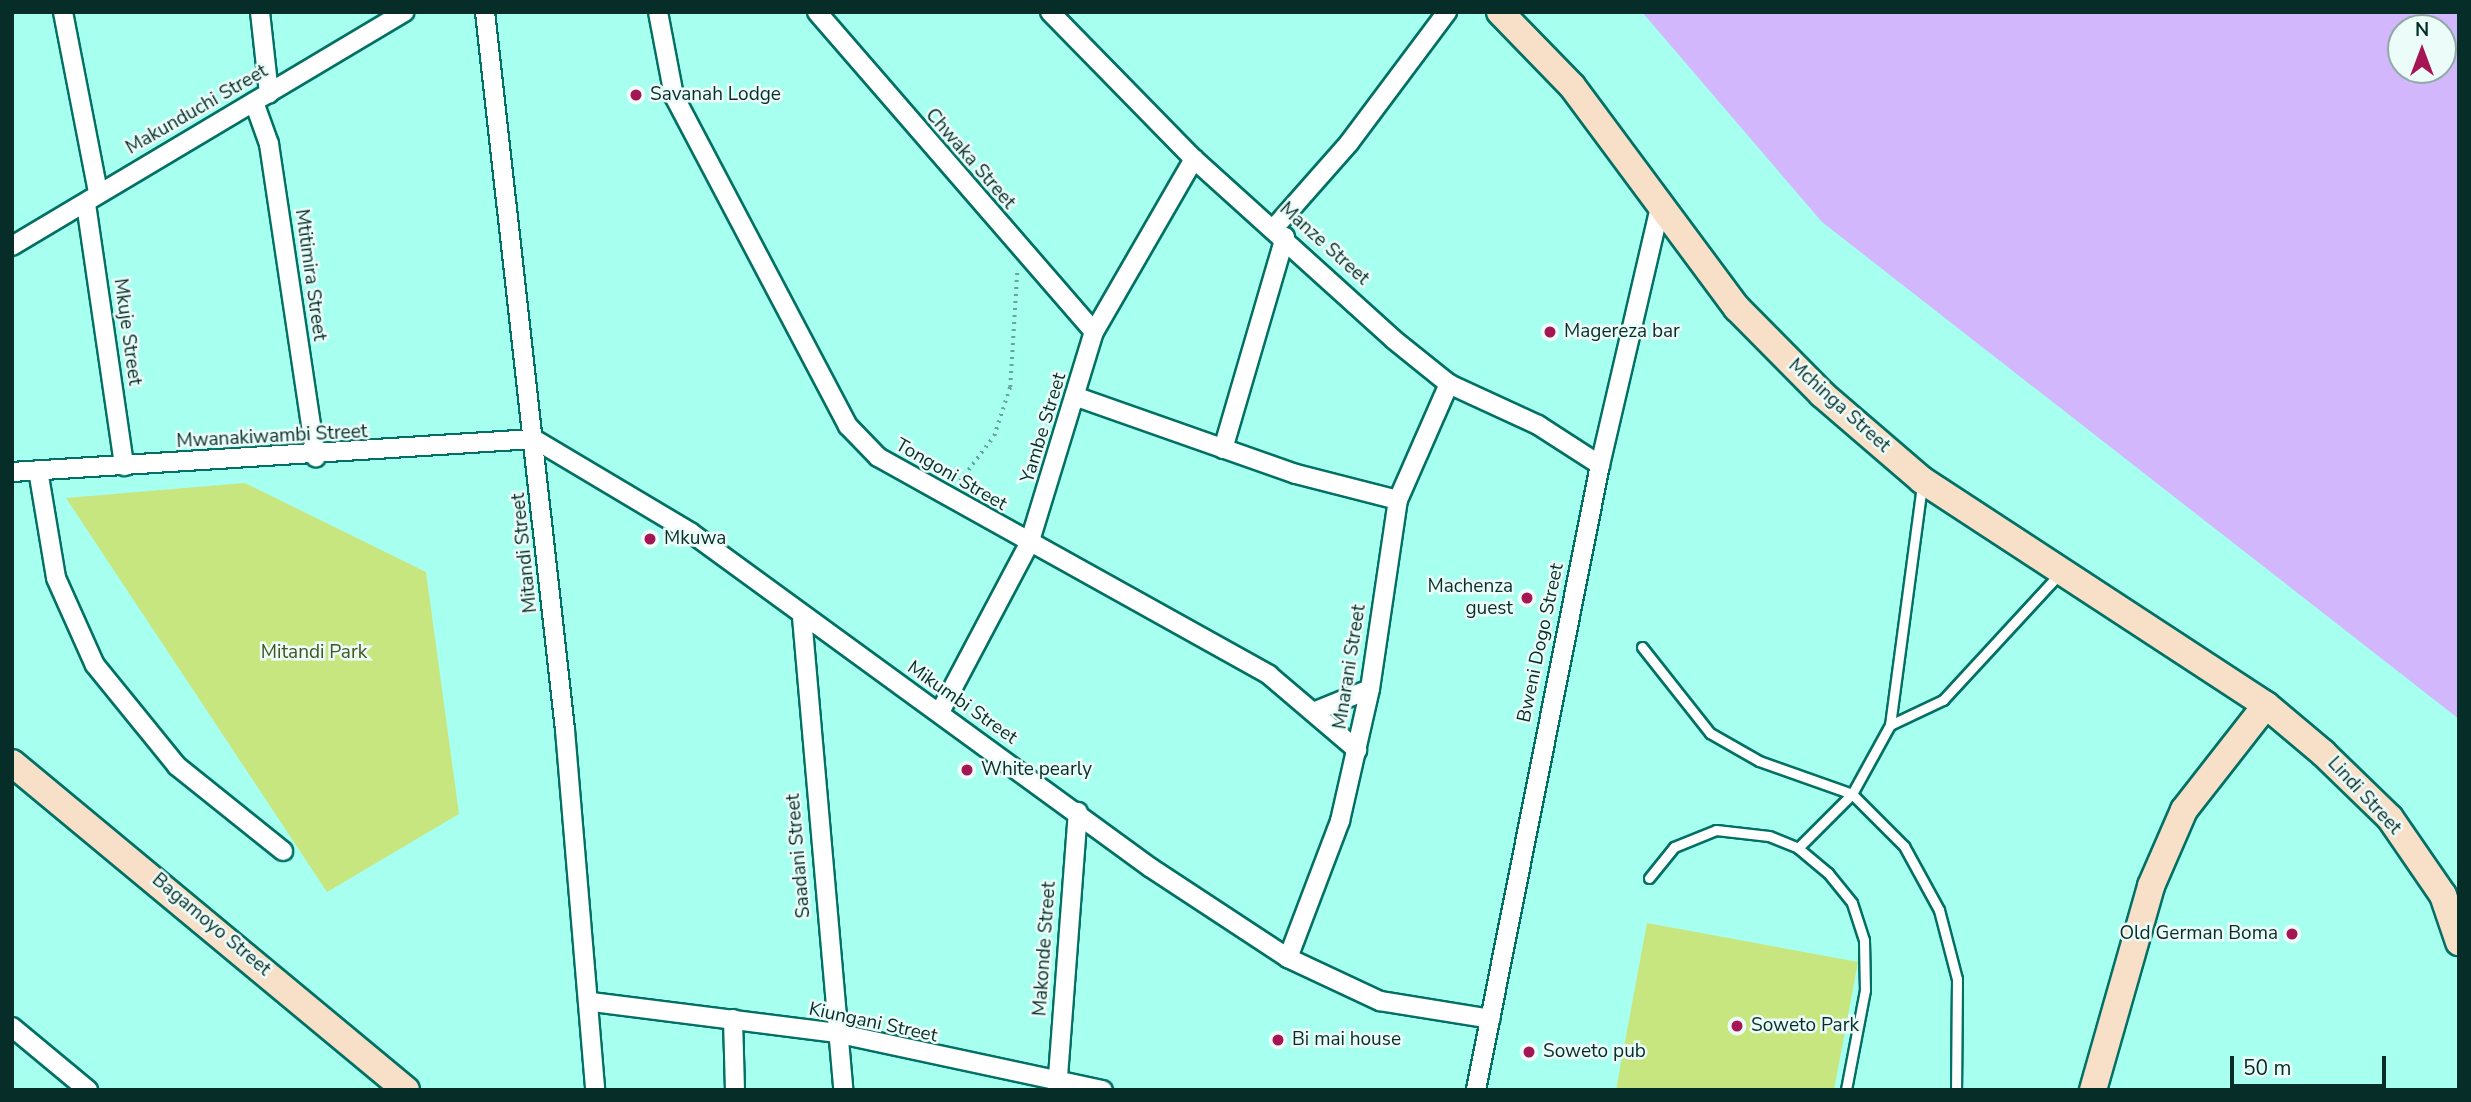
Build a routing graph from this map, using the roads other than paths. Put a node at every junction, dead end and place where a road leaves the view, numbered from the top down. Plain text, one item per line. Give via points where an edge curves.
1 (64, 12) edge
2 (260, 12) edge
3 (405, 12) edge
4 (485, 12) edge
5 (657, 12) edge
6 (817, 12) edge
7 (1050, 12) edge
8 (1447, 12) edge
9 (1500, 12) edge
10 (261, 98) junction
11 (1194, 159) junction
12 (92, 198) junction
13 (1660, 207) junction
14 (1280, 232) junction
15 (12, 246) edge
16 (1094, 332) junction
17 (1449, 384) junction
18 (1077, 397) junction
19 (534, 439) junction
20 (1223, 449) junction
21 (316, 457) junction
22 (1600, 465) junction
23 (124, 466) junction
24 (38, 470) junction
25 (12, 472) edge
26 (1922, 480) junction
27 (1398, 500) junction
28 (1029, 544) junction
29 (2062, 572) junction
30 (802, 617) junction
31 (1642, 647) dead end
32 (1370, 689) junction
33 (2266, 705) junction
34 (940, 712) junction
35 (1313, 712) junction
36 (1890, 725) junction
37 (1357, 750) junction
38 (12, 763) edge
39 (1852, 793) junction
40 (1078, 812) junction
41 (1798, 848) junction
42 (283, 851) dead end
43 (1649, 878) dead end
44 (2459, 942) edge
45 (1288, 958) junction
46 (592, 1002) junction
47 (733, 1019) junction
48 (1491, 1019) junction
49 (12, 1027) edge
50 (836, 1033) junction
51 (1057, 1085) edge
52 (89, 1090) edge
53 (406, 1090) edge
54 (595, 1090) edge
55 (735, 1090) edge
56 (843, 1090) edge
57 (1103, 1090) edge
58 (1476, 1090) edge
59 (1846, 1090) edge
60 (1956, 1090) edge
61 (2093, 1090) edge

1 - 12 street, Mkuje Street
2 - 10 street, Mtitimira Street
3 - 10 street, Makunduchi Street
4 - 19 street, Mitandi Street
5 - 28 street, Tongoni Street via 674,96 827,392 878,457
6 - 16 street, Chwaka Street
7 - 11 street, Manze Street
8 - 14 street
9 - 13 main road, Mchinga Street via 1572,86
10 - 12 street, Makunduchi Street
10 - 21 street, Mtitimira Street
11 - 14 street, Manze Street
11 - 16 street, Yambe Street
12 - 15 street, Makunduchi Street
12 - 23 street, Mkuje Street
13 - 22 street, Bweni Dogo Street
13 - 26 main road, Mchinga Street via 1737,308 1822,394
14 - 17 street, Manze Street
14 - 20 street
16 - 18 street, Yambe Street
17 - 22 street, Manze Street via 1538,425
17 - 27 street, Mnarani Street
18 - 20 street
18 - 28 street, Yambe Street
19 - 21 street, Mwanakiwambi Street
19 - 30 street, Mikumbi Street via 621,485
19 - 46 street, Mitandi Street
20 - 27 street
21 - 23 street, Mwanakiwambi Street
22 - 48 street, Bweni Dogo Street
23 - 24 street, Mwanakiwambi Street
24 - 25 street, Mwanakiwambi Street
24 - 42 street via 56,578 95,665 177,766
26 - 29 main road, Mchinga Street
26 - 36 lane
27 - 32 street, Mnarani Street
28 - 34 street, Yambe Street
28 - 35 street, Tongoni Street via 1269,675
29 - 33 main road, Mchinga Street
29 - 36 lane via 1942,700
30 - 34 street, Mikumbi Street
30 - 50 street, Saadani Street
31 - 39 lane via 1710,733 1759,761
32 - 35 street
32 - 37 street, Mnarani Street
33 - 44 main road, Lindi Street via 2390,818 2442,895
33 - 61 main road via 2184,810 2151,886
34 - 40 street, Mikumbi Street
35 - 37 street, Tongoni Street
36 - 39 lane
37 - 45 street, Mnarani Street via 1340,821
38 - 53 main road, Bagamoyo Street
39 - 41 lane
39 - 60 lane via 1904,846 1939,910 1956,979
40 - 45 street, Mikumbi Street via 1151,869
40 - 51 street, Makonde Street
41 - 43 lane via 1769,836 1716,830 1674,847
41 - 59 lane via 1852,903 1864,940 1864,990
45 - 48 street, Mikumbi Street via 1367,997
46 - 47 street, Kiungani Street
46 - 54 street, Mitandi Street
47 - 50 street, Kiungani Street
47 - 55 street
48 - 58 street, Bweni Dogo Street
49 - 52 street
50 - 51 street, Kiungani Street
50 - 56 street, Saadani Street
51 - 57 street, Kiungani Street

